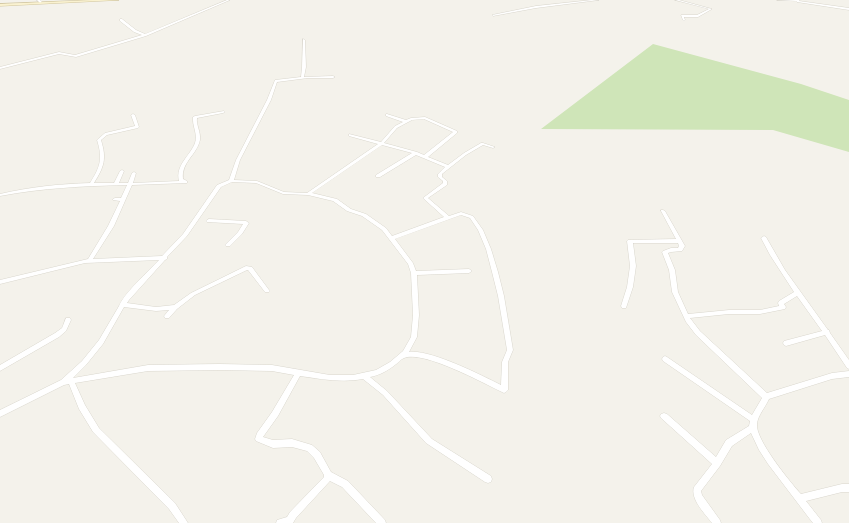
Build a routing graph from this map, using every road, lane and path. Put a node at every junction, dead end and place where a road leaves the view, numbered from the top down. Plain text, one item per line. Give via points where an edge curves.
1 (117, 0) edge
2 (229, 0) edge
3 (598, 0) edge
4 (677, 0) edge
5 (682, 0) edge
6 (778, 0) edge
7 (798, 0) edge
8 (40, 1) edge
9 (0, 5) edge
10 (849, 9) edge
11 (493, 15) dead end
12 (120, 20) dead end
13 (684, 20) dead end
14 (145, 34) junction
15 (304, 40) dead end
16 (0, 68) edge
17 (333, 77) dead end
18 (302, 78) junction
19 (223, 112) dead end
20 (133, 115) dead end
21 (387, 115) dead end
22 (405, 121) junction
23 (350, 135) dead end
24 (382, 143) junction
25 (493, 147) dead end
26 (416, 153) junction
27 (426, 156) junction
28 (448, 167) junction
29 (122, 171) dead end
30 (134, 173) dead end
31 (378, 176) dead end
32 (231, 181) junction
33 (116, 184) junction
34 (130, 184) junction
35 (91, 185) junction
36 (0, 194) edge
37 (308, 194) junction
38 (115, 199) dead end
39 (123, 200) junction
40 (663, 211) dead end
41 (447, 218) junction
42 (209, 221) dead end
43 (392, 238) junction
44 (764, 238) dead end
45 (679, 241) junction
46 (228, 245) dead end
47 (165, 258) junction
48 (90, 260) junction
49 (469, 271) dead end
50 (414, 273) junction
51 (0, 282) edge
52 (267, 291) dead end
53 (798, 293) junction
54 (122, 305) junction
55 (624, 306) dead end
56 (175, 307) junction
57 (167, 316) dead end
58 (687, 316) junction
59 (68, 320) dead end
60 (827, 332) junction
61 (786, 343) dead end
62 (402, 356) junction
63 (665, 359) dead end
64 (849, 366) edge
65 (0, 368) edge
66 (299, 372) junction
67 (849, 374) edge
68 (365, 377) junction
69 (67, 382) junction
70 (766, 397) junction
71 (0, 414) edge
72 (664, 416) dead end
73 (754, 424) junction
74 (717, 463) junction
75 (328, 475) junction
76 (488, 479) dead end
77 (849, 488) edge
78 (799, 499) junction
79 (291, 522) edge
80 (184, 523) edge
81 (280, 523) edge
82 (382, 523) edge
83 (717, 523) edge
84 (818, 523) edge

1 - 8 street
2 - 14 street
3 - 11 street
4 - 5 street
4 - 13 street via 712,9 697,16 682,16
6 - 7 street
7 - 10 street
8 - 9 street
12 - 14 street
14 - 16 street via 78,55 59,53
15 - 18 street
17 - 18 street
18 - 32 street via 276,81 266,107 238,160
19 - 34 street via 195,117 197,142 180,175 181,180 185,182
20 - 35 street via 136,127 106,134 99,140 103,151 103,165
21 - 22 street
22 - 24 street
22 - 27 street via 425,118 455,131 455,134
23 - 24 street
24 - 26 street
24 - 37 street
25 - 28 street via 482,144
26 - 27 street
26 - 31 street
27 - 28 street
28 - 41 street via 440,176 445,184 424,198
29 - 33 street
30 - 34 street
32 - 37 street via 264,184 283,193
32 - 47 street via 219,186 200,216
33 - 34 street
33 - 35 street
34 - 39 street
35 - 36 street via 61,185
37 - 43 street via 335,200 364,215 377,223
38 - 39 street
39 - 48 street via 111,226
40 - 45 street
41 - 43 street
41 - 62 street via 464,213 478,224 494,267 510,350 505,362 504,390 427,356 408,353
42 - 46 street via 246,224
43 - 50 street via 412,264
44 - 53 street
45 - 55 street via 630,241 633,266
45 - 58 street via 682,246 680,250 665,252 672,270 675,292
47 - 48 street
47 - 54 street
48 - 51 street
49 - 50 street
50 - 62 street via 414,337
52 - 56 street via 250,268 246,268 193,294
53 - 58 street via 781,303 783,307 760,312 723,312
53 - 60 street
54 - 56 street via 156,309
54 - 69 street via 96,349
56 - 57 street
58 - 70 street via 698,333
59 - 65 street via 64,329 57,335
60 - 61 street
60 - 64 street
62 - 68 street via 378,373
63 - 73 street
66 - 68 street via 330,378
66 - 69 street via 272,368 148,368
66 - 75 street via 259,439 273,444 292,443 309,448 317,455
67 - 70 street via 832,376
68 - 76 street via 385,393 429,441
69 - 71 street
69 - 80 street via 96,430 172,506
70 - 73 street via 756,412
72 - 74 street
73 - 74 street via 729,443
73 - 78 street via 764,451
74 - 83 street via 698,490 698,497
75 - 79 street via 327,480 293,515
75 - 82 street via 346,484
77 - 78 street
78 - 84 street
79 - 81 street

